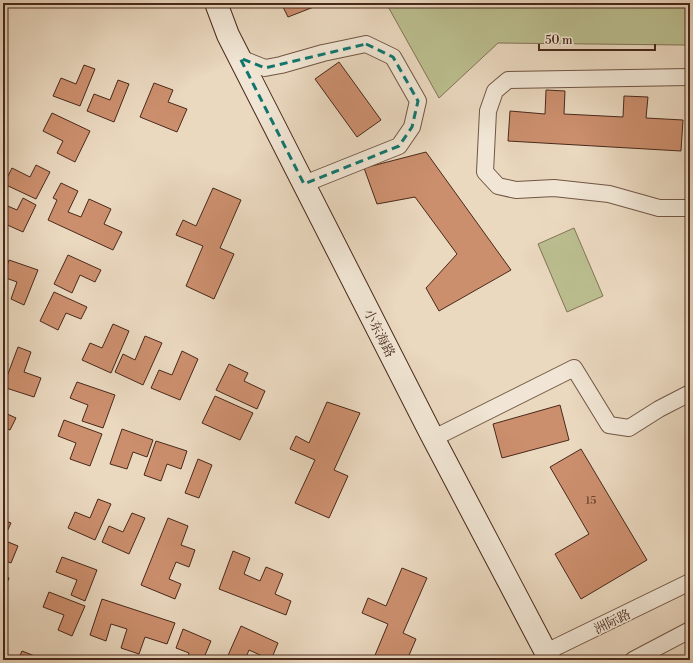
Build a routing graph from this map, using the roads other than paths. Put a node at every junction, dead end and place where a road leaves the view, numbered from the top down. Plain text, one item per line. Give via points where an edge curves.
1 (216, 3) edge
2 (240, 58) junction
3 (690, 77) edge
4 (304, 184) junction
5 (690, 208) edge
6 (690, 393) edge
7 (434, 438) junction
8 (690, 582) edge
9 (690, 630) edge
10 (543, 657) edge
11 (633, 660) edge

1 - 2 main road, 小东海路
2 - 4 main road, 小东海路
2 - 4 street via 265,68 366,44 393,57 418,101 412,126 399,146
3 - 5 street via 508,80 495,91 488,111 485,172 498,186 516,190 554,188 609,194 659,208
4 - 7 main road, 小东海路
6 - 7 street via 629,428 609,425 574,368
7 - 10 main road, 小东海路
8 - 10 street, 洲际路
9 - 11 street

